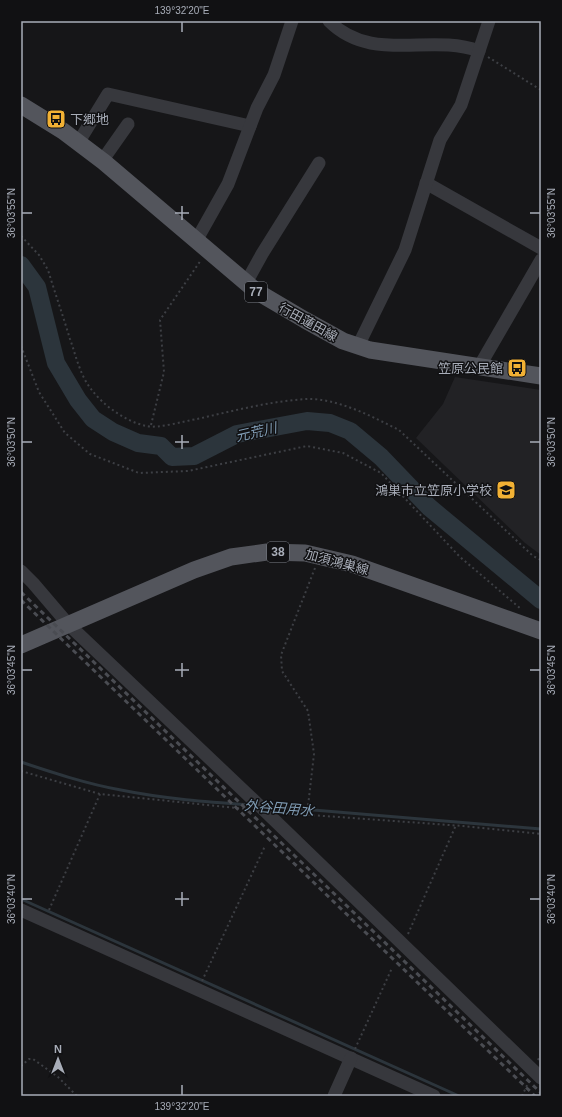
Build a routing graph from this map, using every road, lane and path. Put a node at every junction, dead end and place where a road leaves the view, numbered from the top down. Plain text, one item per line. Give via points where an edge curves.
1 (292, 21) edge
2 (329, 21) edge
3 (489, 21) edge
4 (479, 51) junction
5 (541, 90) edge
6 (21, 105) edge
7 (128, 124) dead end
8 (250, 126) junction
9 (78, 143) junction
10 (102, 161) junction
11 (319, 163) dead end
12 (426, 182) junction
13 (21, 236) edge
14 (201, 246) junction
15 (541, 248) edge
16 (541, 260) edge
17 (246, 283) junction
18 (21, 346) edge
19 (358, 346) junction
20 (479, 367) junction
21 (541, 376) edge
22 (151, 426) junction
23 (318, 555) junction
24 (541, 560) edge
25 (21, 571) edge
26 (68, 624) junction
27 (536, 629) edge
28 (21, 645) edge
29 (21, 771) edge
30 (100, 794) junction
31 (265, 811) junction
32 (307, 815) junction
33 (456, 825) junction
34 (541, 834) edge
35 (265, 846) dead end
36 (21, 910) edge
37 (44, 920) junction
38 (403, 945) junction
39 (392, 968) dead end
40 (198, 990) junction
41 (350, 1058) junction
42 (21, 1066) edge
43 (541, 1078) edge
44 (77, 1096) edge
45 (334, 1096) edge
46 (434, 1096) edge

1 - 8 street via 274,75
2 - 4 street via 338,30 366,42 396,46 451,45
3 - 4 street
4 - 5 path
4 - 12 street via 461,105 440,140
6 - 9 main road, 行田蓮田線 / 77
7 - 10 street
8 - 9 street via 108,94
8 - 14 street
9 - 10 main road, 行田蓮田線 / 77
10 - 14 main road, 行田蓮田線 / 77
11 - 17 street
12 - 15 street
12 - 19 street via 405,250
13 - 22 path via 39,255 48,270 80,371 90,389 105,404 124,417
14 - 17 main road, 行田蓮田線 / 77
14 - 22 path via 160,320 164,372
16 - 20 street
17 - 19 main road, 行田蓮田線 / 77 via 305,320 343,341
18 - 27 path via 39,392 65,433 90,454 139,473 188,471 307,446 343,453 381,473 460,557 527,614
19 - 20 main road, 行田蓮田線 / 77
20 - 21 main road, 行田蓮田線 / 77
22 - 24 path via 263,405 309,399 332,402 399,430 533,556
23 - 26 main road, 加須鴻巣線 / 38 via 267,552 230,557
23 - 27 main road, 加須鴻巣線 / 38 via 352,564
23 - 32 path via 281,655 282,671 308,711 314,754
25 - 26 street
26 - 28 main road, 加須鴻巣線 / 38
26 - 31 street
29 - 30 path
30 - 31 path
30 - 37 path
31 - 32 path
31 - 38 street
32 - 33 path
33 - 34 path
33 - 38 path
35 - 40 path
36 - 37 street
37 - 40 street
38 - 43 street
39 - 41 path
40 - 41 street
41 - 45 street
41 - 46 street
42 - 44 path via 29,1059 33,1059 58,1077

